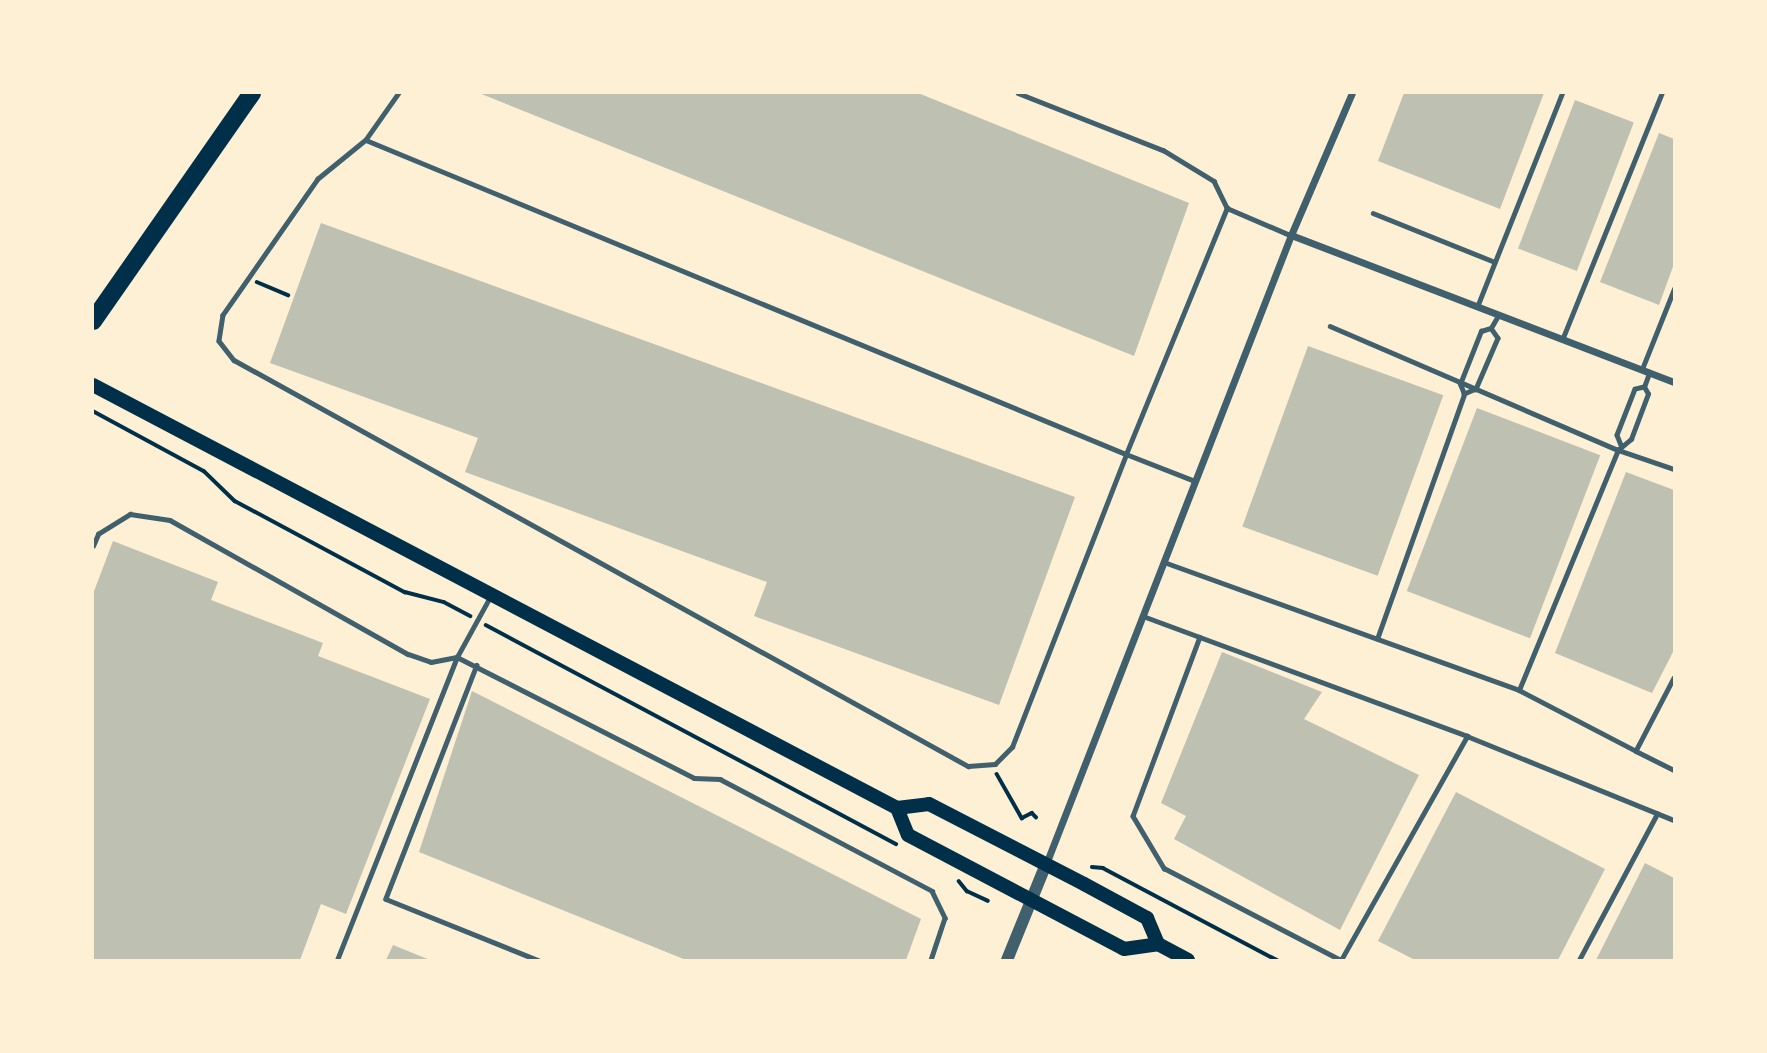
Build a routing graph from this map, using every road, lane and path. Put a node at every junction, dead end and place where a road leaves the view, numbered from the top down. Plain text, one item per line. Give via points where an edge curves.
1 (252, 93) edge
2 (399, 93) edge
3 (1018, 93) edge
4 (1352, 93) edge
5 (1562, 93) edge
6 (1662, 93) edge
7 (366, 140) junction
8 (1227, 208) junction
9 (1373, 213) dead end
10 (1291, 235) junction
11 (1495, 262) junction
12 (249, 279) junction
13 (1674, 289) edge
14 (288, 295) dead end
15 (1477, 308) junction
16 (1498, 316) junction
17 (95, 318) edge
18 (1330, 326) dead end
19 (1491, 328) junction
20 (1561, 340) junction
21 (1645, 372) junction
22 (1461, 382) junction
23 (1674, 383) edge
24 (93, 385) edge
25 (1644, 387) junction
26 (1476, 389) junction
27 (1464, 394) junction
28 (93, 411) edge
29 (1620, 447) junction
30 (1126, 454) junction
31 (1674, 469) edge
32 (1195, 481) junction
33 (93, 546) edge
34 (1164, 562) junction
35 (493, 593) junction
36 (444, 602) dead end
37 (1142, 616) junction
38 (501, 634) dead end
39 (1200, 637) junction
40 (1377, 639) junction
41 (457, 657) junction
42 (477, 665) junction
43 (1674, 678) edge
44 (1519, 690) junction
45 (1467, 736) junction
46 (1636, 751) junction
47 (995, 764) junction
48 (1674, 770) edge
49 (897, 808) junction
50 (1657, 814) junction
51 (1035, 817) dead end
52 (1674, 820) edge
53 (907, 849) dead end
54 (1046, 864) junction
55 (1092, 867) dead end
56 (954, 874) dead end
57 (1030, 900) junction
58 (988, 901) dead end
59 (1158, 944) junction
60 (337, 960) edge
61 (538, 960) edge
62 (931, 960) edge
63 (1007, 960) edge
64 (1188, 960) edge
65 (1277, 960) edge
66 (1341, 960) edge
67 (1578, 960) edge

1 - 17 highway
2 - 7 lane
3 - 8 lane via 1163,150 1214,181
4 - 10 street
5 - 11 lane
6 - 20 lane
7 - 12 lane via 318,178
7 - 30 lane
8 - 10 lane
8 - 30 lane
9 - 11 lane
10 - 15 street
10 - 32 street
11 - 15 lane
12 - 14 path
12 - 47 lane via 223,315 219,341 234,360 968,766
13 - 21 lane
15 - 16 street
16 - 19 lane
16 - 20 street
18 - 22 lane
19 - 22 lane via 1480,331
19 - 26 lane via 1498,338
20 - 21 street
21 - 23 street
21 - 25 lane
22 - 26 lane
22 - 27 lane
24 - 35 main road
25 - 29 lane via 1648,394 1631,439
25 - 29 lane via 1635,390 1617,435
26 - 27 lane
26 - 29 lane
27 - 40 lane
28 - 36 path via 204,471 235,501 405,592
29 - 31 lane
29 - 44 lane
30 - 32 lane
30 - 47 lane via 1012,747
32 - 34 street
33 - 41 lane via 98,534 130,514 170,520 408,654 430,662
34 - 37 street
34 - 40 lane
35 - 41 lane
35 - 49 main road
37 - 39 lane
37 - 54 street
38 - 53 path
39 - 45 lane
39 - 66 lane via 1132,816 1164,868
40 - 44 lane
41 - 42 lane
41 - 60 lane
42 - 61 lane via 386,899
42 - 62 lane via 694,778 720,779 932,891 946,918
43 - 46 lane
44 - 46 lane
45 - 50 lane
45 - 66 lane
46 - 48 lane
47 - 51 path via 997,776 1022,818 1032,813
49 - 54 main road via 929,804
49 - 57 main road via 908,835
50 - 52 lane
50 - 67 lane
54 - 57 street
54 - 59 main road via 1147,918
55 - 65 path via 1102,868
56 - 58 path via 967,891
57 - 59 main road via 1124,949
57 - 63 street
59 - 64 main road

